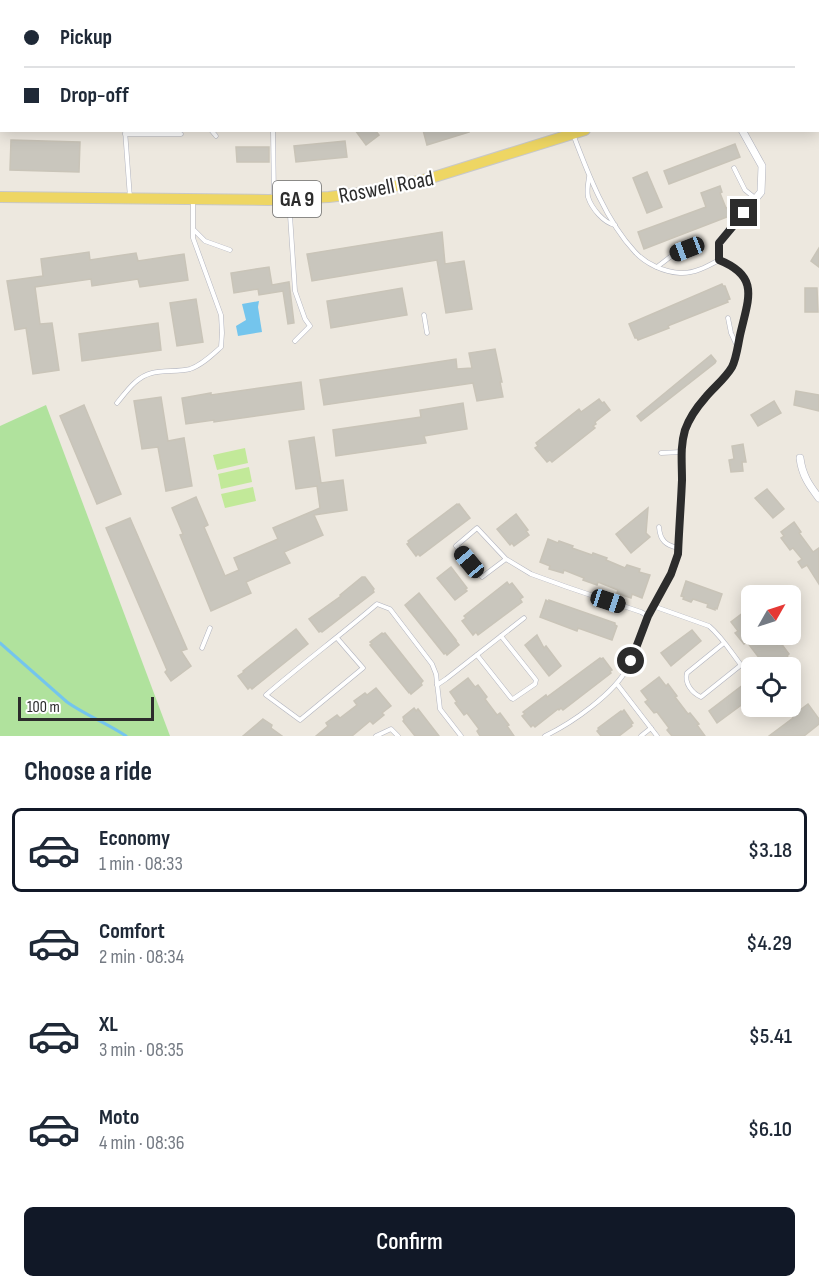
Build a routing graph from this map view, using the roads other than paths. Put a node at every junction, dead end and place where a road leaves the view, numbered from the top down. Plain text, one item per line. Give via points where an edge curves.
1 (125, 132) edge
2 (213, 132) edge
3 (273, 132) edge
4 (743, 132) edge
5 (181, 134) dead end
6 (569, 134) edge
7 (555, 135) edge
8 (216, 136) dead end
9 (734, 168) dead end
10 (589, 176) junction
11 (0, 197) edge
12 (130, 199) junction
13 (193, 199) junction
14 (289, 199) junction
15 (756, 199) junction
16 (274, 200) junction
17 (604, 205) junction
18 (596, 209) junction
19 (615, 225) junction
20 (193, 229) junction
21 (700, 244) dead end
22 (230, 250) dead end
23 (719, 260) junction
24 (657, 268) junction
25 (424, 315) dead end
26 (728, 318) dead end
27 (427, 333) dead end
28 (295, 341) dead end
29 (737, 346) junction
30 (117, 404) dead end
31 (681, 452) junction
32 (661, 453) dead end
33 (800, 458) dead end
34 (819, 498) edge
35 (659, 527) dead end
36 (678, 548) junction
37 (506, 559) junction
38 (653, 606) junction
39 (648, 616) junction
40 (524, 618) dead end
41 (210, 628) dead end
42 (501, 636) junction
43 (336, 638) junction
44 (724, 643) junction
45 (202, 648) dead end
46 (477, 655) junction
47 (616, 684) junction
48 (437, 685) junction
49 (651, 728) junction
50 (376, 736) edge
51 (398, 736) edge
52 (461, 736) edge
53 (545, 736) edge
54 (641, 736) edge
55 (657, 736) edge

1 - 5 lane
1 - 12 lane
2 - 8 lane
3 - 16 lane
4 - 15 street via 762,166 761,192
6 - 7 main road, Roswell Road / GA 9
6 - 10 lane
7 - 14 main road, Roswell Road / GA 9 via 431,178 368,192
9 - 15 lane via 745,190
10 - 17 lane
10 - 18 lane via 588,196
11 - 12 main road, Roswell Road / GA 9
12 - 13 main road, Roswell Road / GA 9
13 - 16 main road, Roswell Road / GA 9
13 - 20 lane
14 - 16 main road, Roswell Road / GA 9
14 - 28 lane via 295,291 310,326
15 - 23 street via 719,243
17 - 18 lane
17 - 19 lane
18 - 19 lane via 608,224
19 - 24 lane via 636,254
20 - 22 lane via 206,241
20 - 30 lane via 221,315 221,347 191,369 142,377
21 - 24 lane via 674,254
23 - 24 lane via 682,273
23 - 29 lane via 740,271 747,282 749,298
25 - 27 lane
26 - 29 lane
29 - 31 lane via 732,366 686,427
31 - 32 lane
31 - 36 lane
33 - 34 street via 805,479
35 - 36 lane via 662,540
36 - 38 lane via 671,574
37 - 37 lane via 482,577 456,546 477,528
37 - 39 lane via 531,574
38 - 39 lane
38 - 44 lane via 709,626
39 - 47 lane via 627,670
40 - 42 lane
41 - 45 lane
42 - 46 lane
42 - 46 lane via 536,680 535,684 513,699
43 - 43 lane via 301,665 266,694 300,720 363,668
43 - 48 lane via 377,604 390,609 432,664
44 - 44 lane via 741,665 701,697 686,682 687,673
46 - 48 lane
47 - 49 lane
47 - 53 lane via 567,725
48 - 52 lane via 440,709
49 - 54 lane
49 - 55 lane
50 - 51 lane via 391,729

